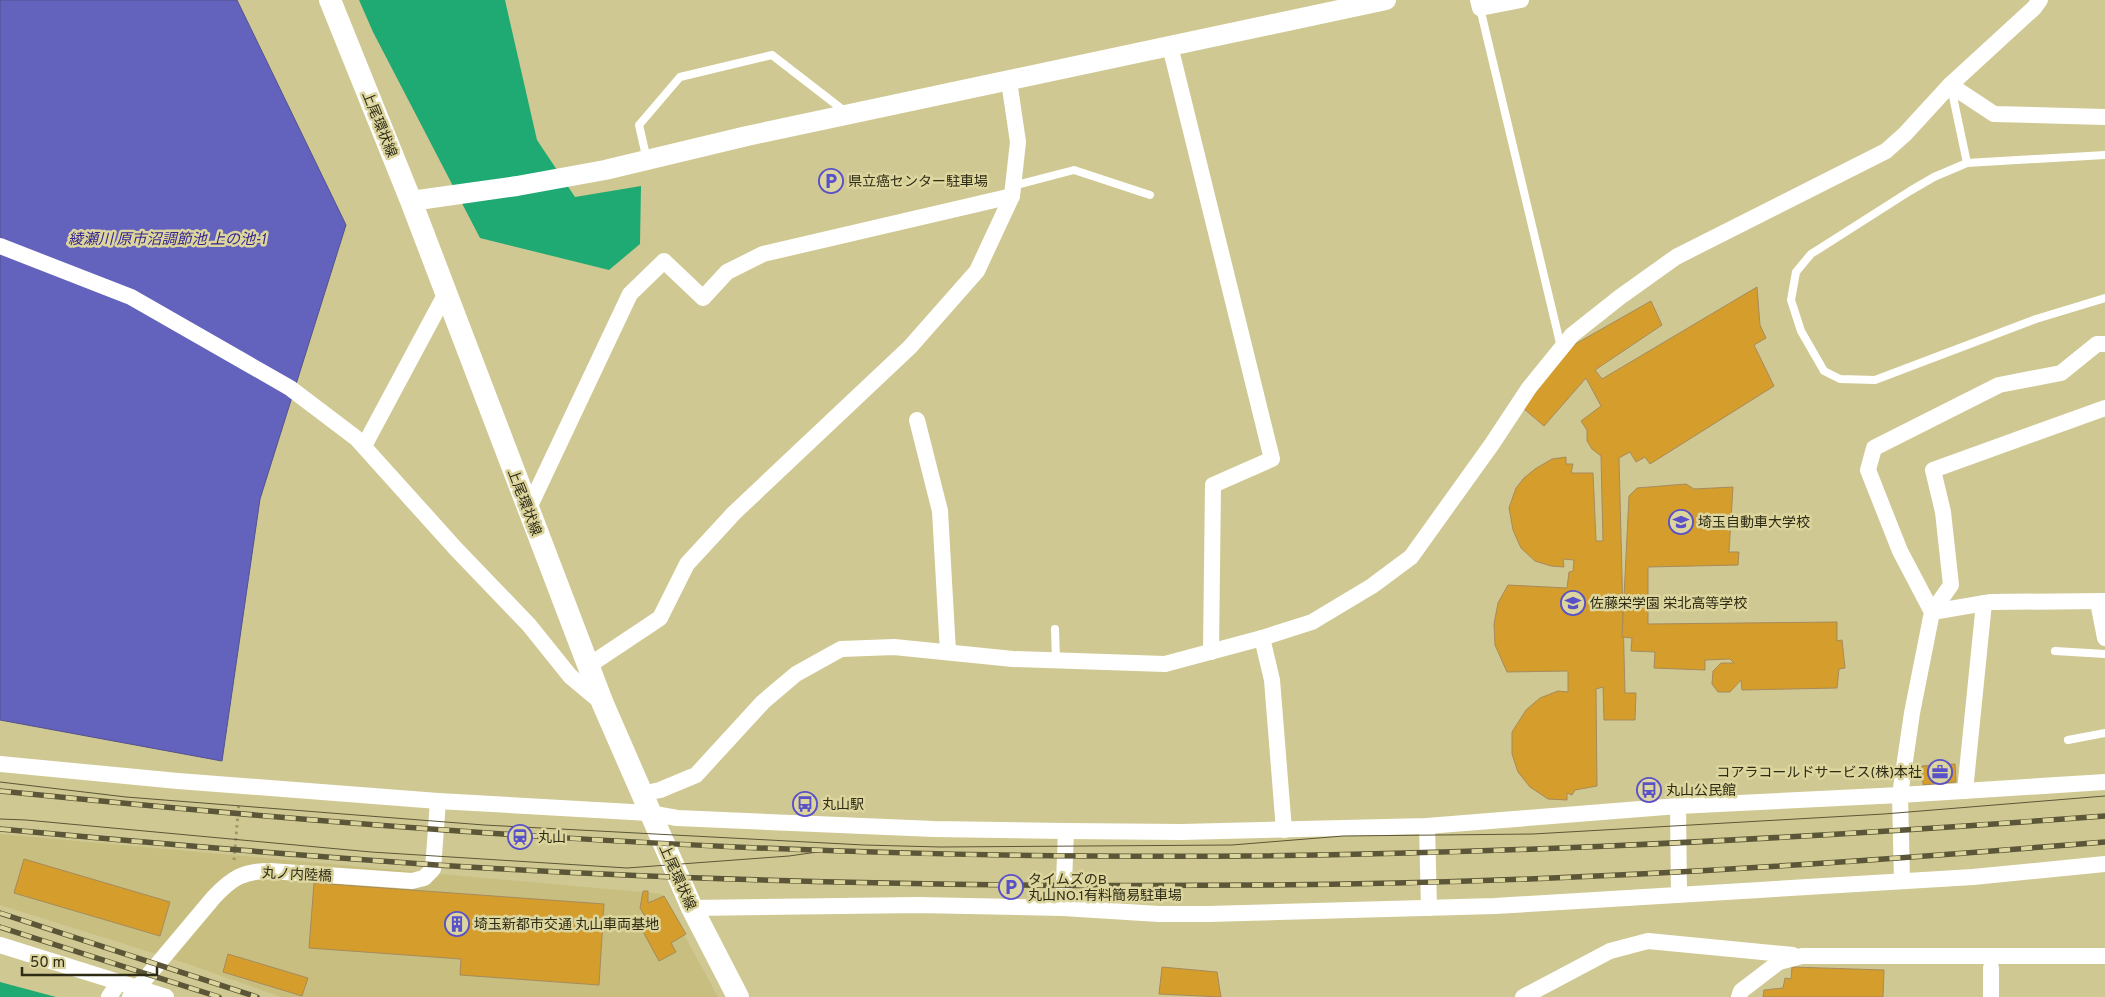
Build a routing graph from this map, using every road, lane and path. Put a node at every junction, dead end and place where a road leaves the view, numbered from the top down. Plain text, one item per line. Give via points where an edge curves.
1 (330, 0) edge
2 (1386, 0) edge
3 (1521, 0) edge
4 (2040, 0) edge
5 (1479, 4) edge
6 (1170, 46) junction
7 (1009, 81) junction
8 (1950, 85) junction
9 (849, 114) junction
10 (2105, 117) edge
11 (2105, 155) edge
12 (647, 160) junction
13 (1967, 163) junction
14 (1012, 191) junction
15 (1150, 195) dead end
16 (411, 201) junction
17 (0, 246) edge
18 (446, 293) junction
19 (2105, 298) edge
20 (2105, 344) edge
21 (1561, 349) junction
22 (2105, 408) edge
23 (917, 420) dead end
24 (364, 446) junction
25 (528, 510) junction
26 (2102, 601) edge
27 (1984, 603) junction
28 (1932, 612) junction
29 (1056, 629) dead end
30 (1262, 638) junction
31 (2105, 638) edge
32 (2055, 651) dead end
33 (948, 652) junction
34 (1211, 652) junction
35 (2105, 654) edge
36 (1056, 660) junction
37 (588, 666) junction
38 (602, 704) junction
39 (2105, 733) edge
40 (2068, 740) dead end
41 (0, 764) edge
42 (2105, 782) edge
43 (240, 785) junction
44 (1965, 791) junction
45 (1900, 795) junction
46 (438, 800) junction
47 (645, 803) junction
48 (1678, 806) junction
49 (1428, 826) junction
50 (1284, 830) junction
51 (1066, 831) junction
52 (234, 854) dead end
53 (2105, 864) edge
54 (1902, 881) junction
55 (1680, 895) junction
56 (692, 908) junction
57 (1063, 908) junction
58 (1429, 908) junction
59 (0, 945) edge
60 (1802, 956) junction
61 (2105, 956) edge
62 (1991, 968) dead end
63 (119, 982) junction
64 (146, 994) edge
65 (109, 997) edge
66 (130, 997) edge
67 (166, 997) edge
68 (738, 997) edge
69 (1523, 997) edge
70 (1739, 997) edge
71 (1991, 997) edge

1 - 16 main road, 上尾環状線
2 - 6 street
3 - 5 street
4 - 8 street
5 - 21 lane
6 - 7 street
6 - 34 street via 1272,458 1213,485
7 - 9 street
7 - 14 street via 1018,142
8 - 10 street via 1994,114
8 - 13 lane
8 - 21 street via 1886,151 1676,257 1572,335
9 - 12 street
9 - 12 lane via 772,55 680,77 639,125
11 - 13 lane
12 - 16 street via 517,186
13 - 19 lane via 1934,177 1885,206 1811,254 1796,272 1791,300 1801,332 1824,371 1840,379 1875,380 2036,319
14 - 15 lane via 1074,170
14 - 25 street via 763,254 727,272 703,298 664,261 630,294
14 - 37 street via 977,271 910,347 734,514 687,564 660,618
16 - 18 main road, 上尾環状線
17 - 24 street via 131,297 290,388
18 - 24 street
18 - 25 main road, 上尾環状線
20 - 28 street via 2096,344 2061,373 1999,385 1874,448 1868,470 1900,551
21 - 30 street via 1529,388 1410,557 1372,586 1312,622
22 - 28 street via 1933,470 1943,512 1951,585
23 - 33 street via 940,511
24 - 38 street via 529,625 570,676
25 - 37 main road, 上尾環状線
26 - 27 street
26 - 31 street
27 - 28 street
27 - 44 street
28 - 45 street
29 - 36 lane
30 - 34 street
30 - 50 street via 1272,680
32 - 35 lane
33 - 36 street
33 - 47 street via 894,647 841,649 796,674 763,702 696,775 660,790
34 - 36 street via 1165,664
37 - 38 main road, 上尾環状線
38 - 47 main road, 上尾環状線
39 - 40 lane
41 - 43 street
42 - 44 street
43 - 46 street
43 - 52 path
44 - 45 street
45 - 48 street
45 - 54 street
46 - 47 street
46 - 66 street, 丸ノ内陸橋 via 433,869 429,875 419,880 249,872 234,879 208,904
47 - 51 street via 677,818
47 - 56 main road, 上尾環状線
48 - 49 street
48 - 55 street
49 - 50 street
49 - 58 street
50 - 51 street
51 - 57 street
53 - 54 street
54 - 55 street
55 - 58 street
56 - 57 street via 918,905
56 - 68 main road, 上尾環状線
57 - 58 street via 1169,914
59 - 63 street
60 - 61 street
60 - 69 street via 1648,941 1610,951
60 - 70 street via 1779,962 1741,991
62 - 71 street
63 - 64 street
63 - 65 street
64 - 67 street

